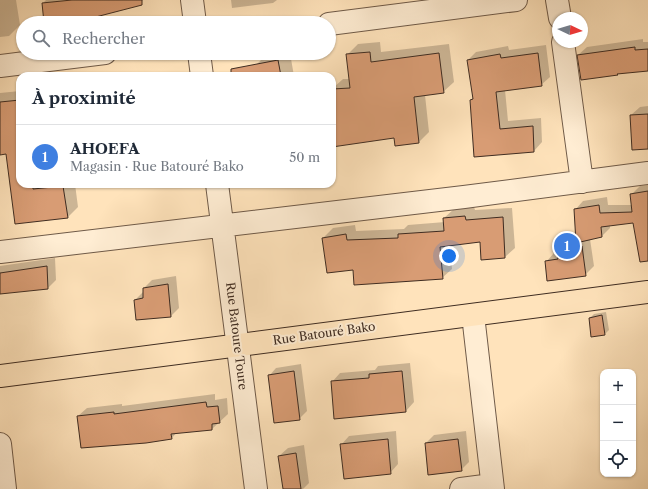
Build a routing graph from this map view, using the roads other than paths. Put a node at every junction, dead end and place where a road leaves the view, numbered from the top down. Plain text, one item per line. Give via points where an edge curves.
1 (192, 0) edge
2 (516, 0) edge
3 (557, 0) edge
4 (559, 12) edge
5 (194, 16) edge
6 (336, 23) edge
7 (564, 48) edge
8 (48, 60) edge
9 (200, 60) edge
10 (0, 66) edge
11 (201, 72) edge
12 (648, 173) edge
13 (582, 182) junction
14 (217, 188) edge
15 (222, 225) junction
16 (0, 252) edge
17 (648, 292) edge
18 (473, 315) junction
19 (238, 345) junction
20 (0, 376) edge
21 (0, 444) edge
22 (492, 487) edge
23 (5, 489) edge
24 (256, 489) edge
25 (461, 489) edge

1 - 5 street
2 - 6 street
3 - 4 street
7 - 13 street
8 - 10 street
9 - 11 street
12 - 13 street
13 - 15 street
14 - 15 street, Rue Batoure Toure
15 - 16 street
15 - 19 street, Rue Batoure Toure
17 - 18 main road, Rue Batouré Bako
18 - 19 main road, Rue Batouré Bako
18 - 22 street
19 - 20 main road, Rue Batouré Bako
19 - 24 street, Rue Batoure Toure
21 - 23 street
22 - 25 street

